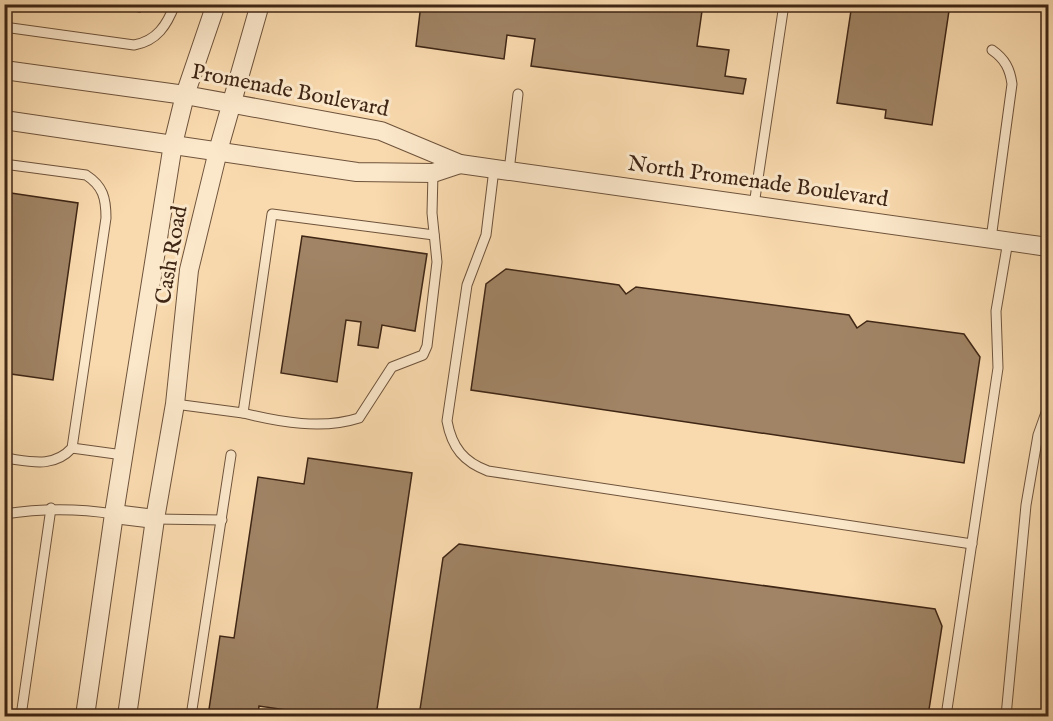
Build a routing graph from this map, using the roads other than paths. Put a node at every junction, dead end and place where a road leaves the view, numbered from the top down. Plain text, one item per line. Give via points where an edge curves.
1 (175, 4) edge
2 (216, 4) edge
3 (261, 4) edge
4 (784, 4) edge
5 (4, 27) edge
6 (992, 50) dead end
7 (4, 70) edge
8 (518, 94) dead end
9 (185, 95) junction
10 (231, 104) junction
11 (4, 120) edge
12 (173, 144) junction
13 (218, 151) junction
14 (4, 164) edge
15 (460, 164) junction
16 (502, 170) junction
17 (432, 173) junction
18 (754, 205) junction
19 (434, 235) junction
20 (1000, 240) junction
21 (1048, 247) edge
22 (175, 404) junction
23 (1048, 407) edge
24 (243, 413) junction
25 (72, 448) junction
26 (123, 455) junction
27 (231, 455) dead end
28 (4, 458) edge
29 (51, 508) junction
30 (4, 514) edge
31 (114, 514) junction
32 (155, 519) junction
33 (222, 520) junction
34 (972, 544) junction
35 (21, 717) edge
36 (85, 717) edge
37 (127, 717) edge
38 (191, 717) edge
39 (946, 717) edge
40 (1006, 717) edge

1 - 5 lane via 163,29 153,38 134,45
2 - 9 street, Cash Road
3 - 10 street, Cash Road
4 - 18 lane
6 - 20 lane via 1010,71 1012,84
7 - 9 street, Promenade Boulevard
8 - 16 lane
9 - 10 street, Promenade Boulevard
9 - 12 street, Cash Road
10 - 13 street, Cash Road
10 - 15 street, Promenade Boulevard via 381,131
11 - 12 street
12 - 13 street
12 - 26 street, Cash Road
13 - 17 street via 357,172
13 - 22 street, Cash Road via 189,270
14 - 25 lane via 86,175 103,191 106,203
15 - 16 street, North Promenade Boulevard
15 - 17 street
16 - 18 street, North Promenade Boulevard
16 - 34 lane via 486,236 467,285 447,421 450,436 470,465 488,471
17 - 19 lane
18 - 20 street, North Promenade Boulevard
19 - 24 lane via 437,262 427,346 423,355 392,367 359,418 338,424 274,421
19 - 24 lane via 272,214
20 - 21 street, North Promenade Boulevard
20 - 34 lane via 998,368
22 - 24 lane
22 - 32 street, Cash Road
23 - 40 lane via 1038,435 1026,505
25 - 26 lane
25 - 28 lane via 56,460 44,463
26 - 31 street, Cash Road
27 - 33 lane
29 - 30 lane
29 - 31 lane
29 - 35 lane
31 - 32 street
31 - 36 street, Cash Road
32 - 33 lane
32 - 37 street, Cash Road
33 - 38 lane
34 - 39 lane

